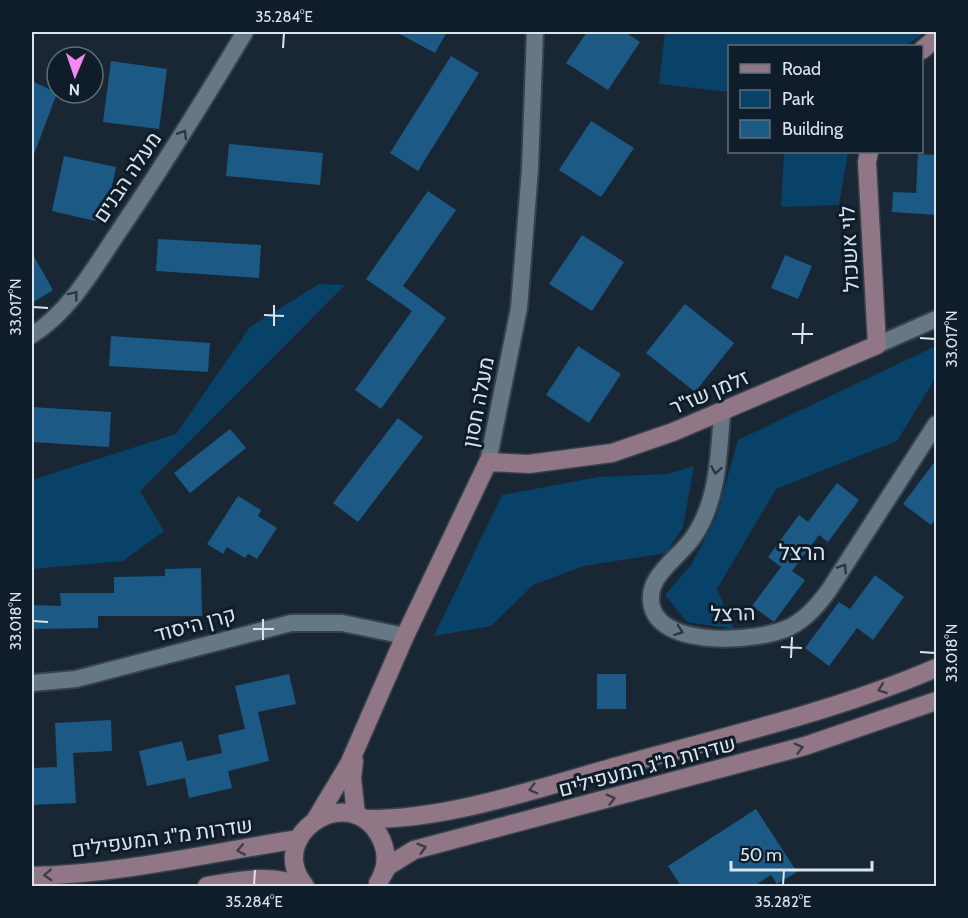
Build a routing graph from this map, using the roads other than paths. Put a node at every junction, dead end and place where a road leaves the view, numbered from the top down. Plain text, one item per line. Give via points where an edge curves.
1 (245, 32) edge
2 (535, 32) edge
3 (936, 38) edge
4 (923, 48) edge
5 (869, 153) edge
6 (936, 319) edge
7 (32, 335) edge
8 (877, 345) junction
9 (722, 412) junction
10 (936, 424) edge
11 (488, 462) junction
12 (405, 636) junction
13 (936, 668) edge
14 (32, 683) edge
15 (936, 701) edge
16 (354, 753) junction
17 (361, 817) junction
18 (316, 819) junction
19 (299, 839) junction
20 (32, 876) edge
21 (377, 885) edge
22 (207, 886) edge
23 (300, 886) edge
24 (305, 886) edge

7 -> 1 street, מעלה הבנים via 71,300 90,274 166,162
2 - 11 street, מעלה חסון via 519,308
3 - 4 main road
5 - 8 main road, לוי אשכול
6 - 8 street, זלמן שז"ר
8 - 9 main road, זלמן שז"ר
9 -> 10 street, הרצל via 711,501 696,534 679,557 655,578 651,592 652,609 666,626 690,635 723,639 753,638 788,628 812,613
9 - 11 main road, זלמן שז"ר via 612,453 539,463
11 - 12 main road, מעלה חסון
12 - 14 street, קרן היסוד via 342,623 291,623 76,679
12 - 16 main road, מעלה חסון
13 -> 17 main road, שדרות מ"ג המעפילים via 796,717 517,793 409,818
21 -> 15 main road, שדרות מ"ג המעפילים via 388,866 414,850 805,746
16 - 17 main road, מעלה חסון via 352,778
16 - 18 main road, מעלה חסון
17 - 18 main road, שדרות מ"ג המעפילים via 329,813
17 - 21 main road via 383,841 384,870
18 - 19 main road, מעלה חסון
19 -> 20 main road, שדרות מ"ג המעפילים via 153,865
19 - 24 main road via 295,861
22 - 23 main road via 273,879

